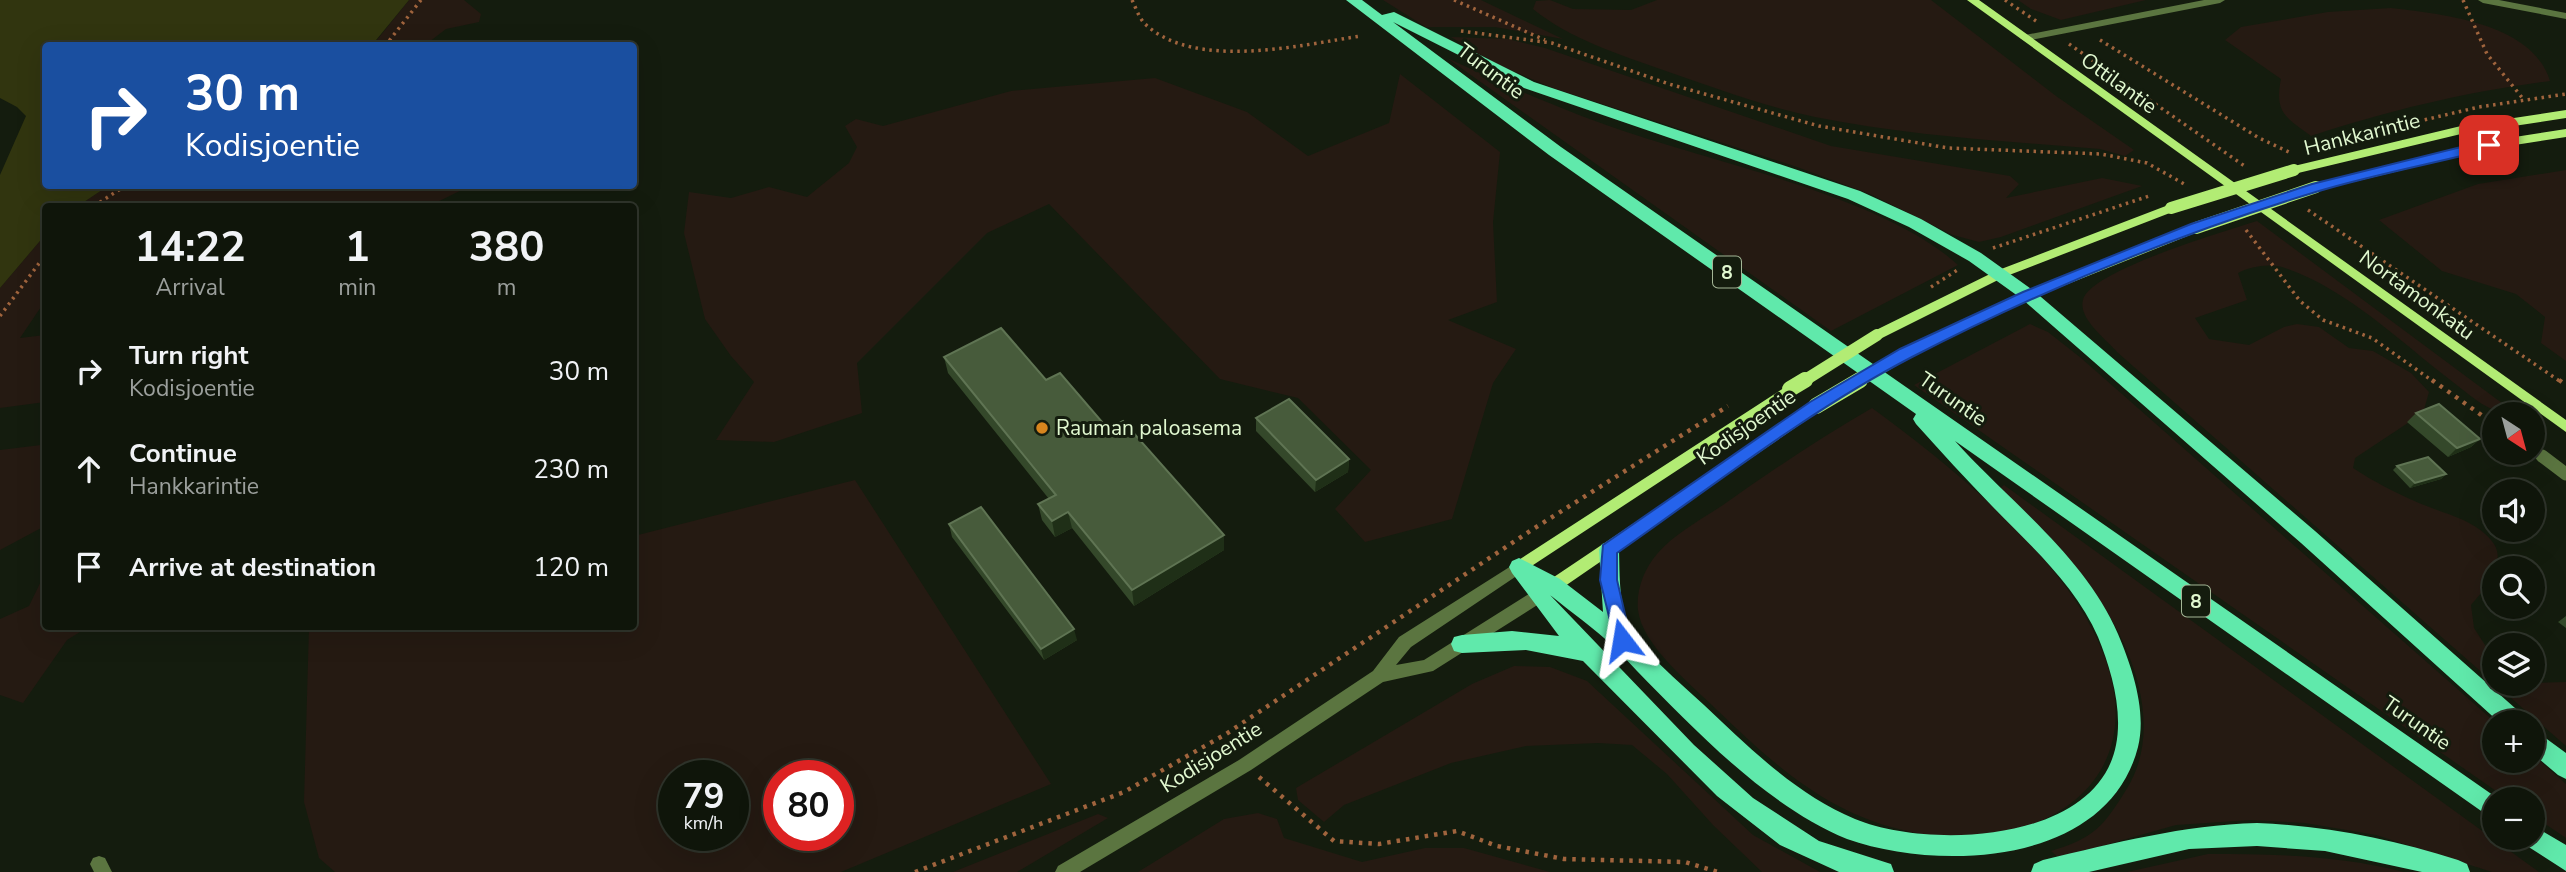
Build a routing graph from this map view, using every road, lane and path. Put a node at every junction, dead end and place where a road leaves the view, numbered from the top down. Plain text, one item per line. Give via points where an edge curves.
1 (421, 0) edge
2 (1132, 0) edge
3 (1353, 0) edge
4 (1360, 0) edge
5 (1454, 0) edge
6 (1972, 0) edge
7 (2220, 0) edge
8 (2483, 0) edge
9 (2465, 5) dead end
10 (2566, 16) edge
11 (2081, 28) junction
12 (1450, 31) dead end
13 (1361, 36) dead end
14 (2025, 38) junction
15 (388, 42) edge
16 (1552, 43) junction
17 (2525, 101) dead end
18 (2566, 114) edge
19 (2566, 133) edge
20 (2292, 154) dead end
21 (2188, 186) dead end
22 (120, 189) edge
23 (2152, 195) dead end
24 (2243, 198) joint
25 (99, 203) edge
26 (2171, 208) joint
27 (2238, 223) dead end
28 (2196, 228) joint
29 (1975, 257) junction
30 (42, 259) edge
31 (2000, 274) junction
32 (2028, 295) junction
33 (0, 316) edge
34 (1898, 393) junction
35 (1739, 400) dead end
36 (2482, 416) edge
37 (2566, 427) edge
38 (2545, 458) edge
39 (2566, 474) edge
40 (1609, 550) junction
41 (1520, 567) junction
42 (1545, 591) junction
43 (1622, 640) junction
44 (1462, 644) junction
45 (1590, 654) junction
46 (1379, 677) junction
47 (2501, 710) edge
48 (2545, 749) edge
49 (1245, 765) junction
50 (2566, 768) edge
51 (2482, 801) edge
52 (2545, 845) edge
53 (2566, 859) edge
54 (915, 872) edge
55 (1064, 872) edge
56 (1718, 872) edge
57 (1882, 872) edge
58 (2043, 872) edge
59 (2458, 872) edge

1 - 15 path
2 - 13 path via 1144,23 1170,38 1213,52
3 - 34 highway, Turuntie / 8 via 1555,151
4 - 29 highway via 1529,85 1854,195
5 - 16 path
6 - 14 main road, Ottilantie
7 - 11 street
8 - 10 street
9 - 17 path via 2475,36 2494,67
11 - 14 street
11 - 20 path
12 - 16 path
14 - 24 main road, Ottilantie
16 - 21 path via 1670,84 1819,126 1948,148 2101,153 2147,163
18 - 26 main road, Hankkarintie, bridge via 2461,130 2294,170
19 - 28 main road, Hankkarintie, bridge via 2489,145 2316,187
22 - 25 path
23 - 29 path via 2006,242
24 - 37 main road, Nortamonkatu
26 - 31 main road, Kodisjoentie
27 - 36 path via 2300,301 2323,320 2371,338
28 - 32 main road, Kodisjoentie
29 - 31 highway
30 - 33 path
31 - 32 highway
31 - 41 main road, Kodisjoentie, bridge via 1877,335
32 - 40 main road, Kodisjoentie, bridge via 1906,353 1816,407
32 - 47 highway
34 - 43 highway via 2043,547 2108,635 2125,683 2130,723 2123,768 2102,799 2064,829 1984,850 1880,839 1834,822 1758,773
34 - 51 highway, Turuntie / 8
35 - 54 path via 1530,531 1226,734 1124,792
38 - 39 lane
40 - 42 main road, Kodisjoentie
40 - 43 highway via 1610,589
41 - 42 highway
41 - 46 street, Kodisjoentie via 1405,642
42 - 43 highway
42 - 44 street, Kodisjoentie
42 - 45 highway
44 - 45 highway via 1527,639
44 - 46 street, Kodisjoentie via 1427,666
45 - 57 highway via 1700,766 1753,811 1814,851
46 - 49 street, Kodisjoentie
48 - 50 highway
49 - 55 street, Kodisjoentie
49 - 56 path via 1334,841 1379,844 1457,831 1497,846 1564,859 1685,862
52 - 53 highway
58 - 59 highway via 2151,846 2241,834 2297,835 2431,862

